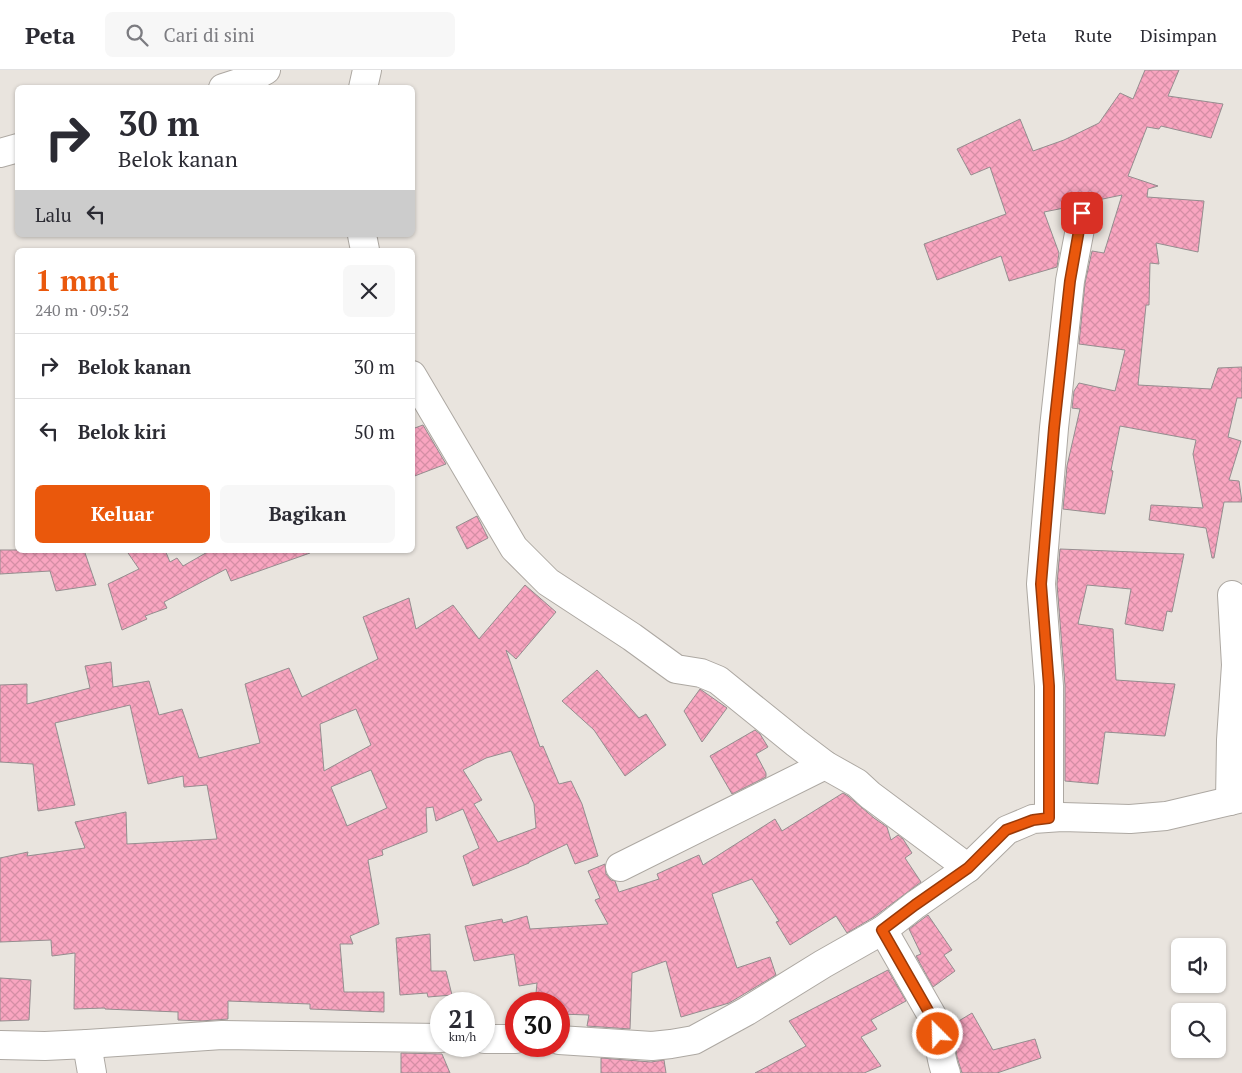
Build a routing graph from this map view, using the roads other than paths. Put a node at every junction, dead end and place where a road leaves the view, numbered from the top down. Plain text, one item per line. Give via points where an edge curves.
1 (266, 70) edge
2 (367, 70) edge
3 (232, 85) edge
4 (364, 85) edge
5 (15, 149) edge
6 (0, 153) edge
7 (1082, 213) dead end
8 (415, 387) edge
9 (419, 403) edge
10 (1232, 594) dead end
11 (825, 765) junction
12 (1236, 800) edge
13 (1049, 818) junction
14 (620, 867) dead end
15 (968, 868) junction
16 (882, 930) junction
17 (430, 1038) edge
18 (570, 1041) edge
19 (87, 1044) junction
20 (0, 1045) edge
21 (92, 1073) edge
22 (946, 1073) edge

1 - 3 street
2 - 4 street
5 - 6 street
7 - 13 street via 1070,281 1041,584 1049,686
8 - 9 street
9 - 11 street via 473,476 514,548 548,582 676,669 718,680
10 - 12 street via 1236,665 1231,740
11 - 14 street
11 - 15 street via 857,784
12 - 13 street via 1166,816
13 - 15 street via 1006,830
15 - 16 street
16 - 18 street via 694,1040 652,1046
16 - 22 street via 934,1021
17 - 19 street via 222,1035
19 - 20 street
19 - 21 street

